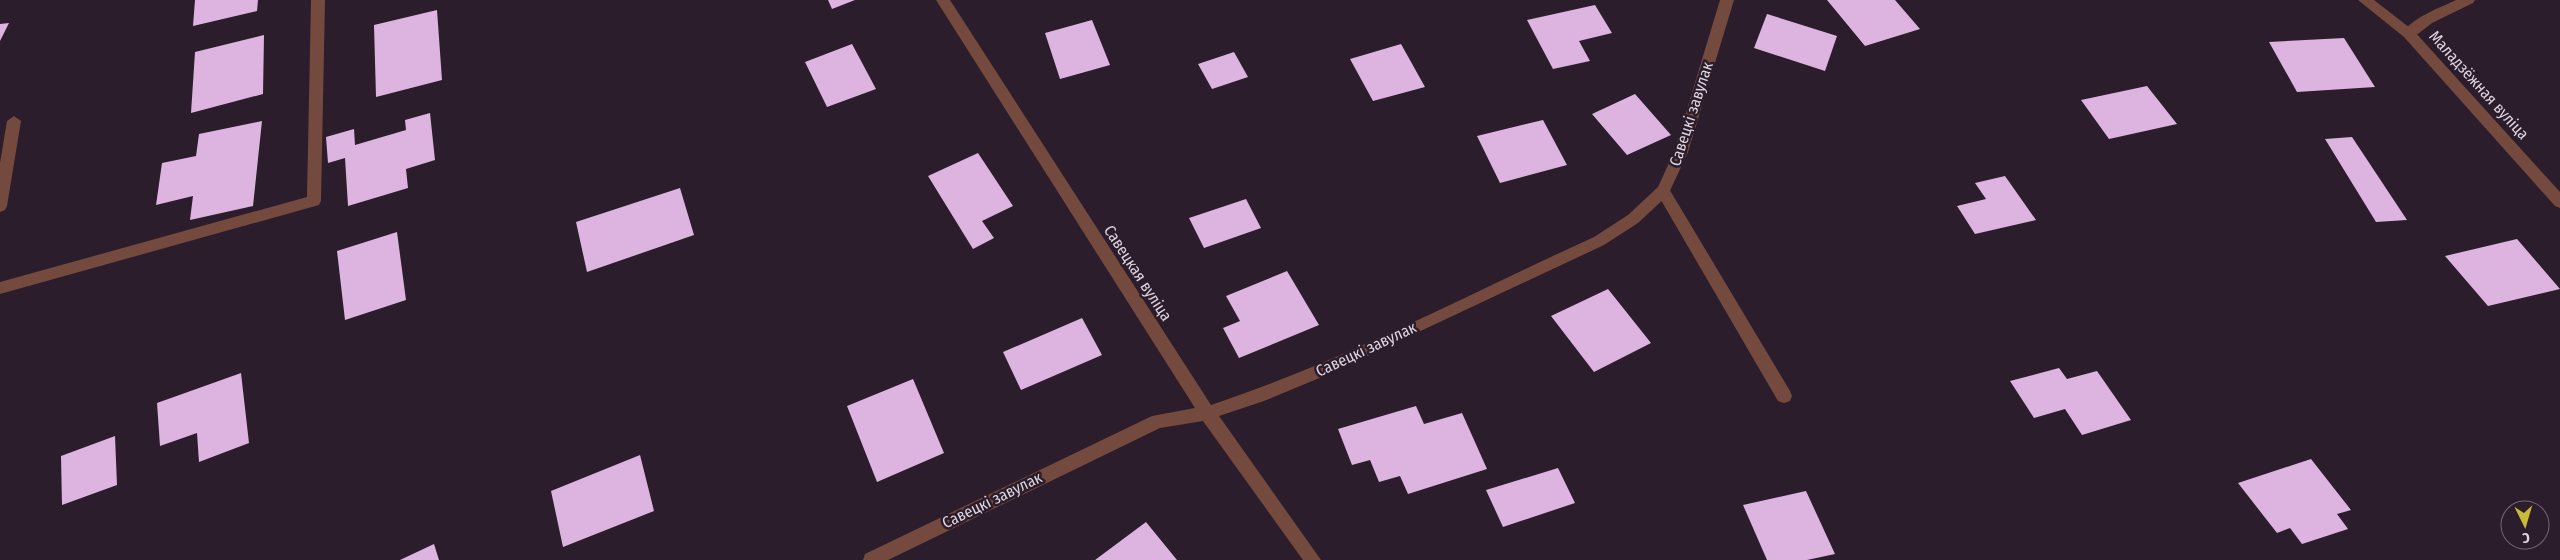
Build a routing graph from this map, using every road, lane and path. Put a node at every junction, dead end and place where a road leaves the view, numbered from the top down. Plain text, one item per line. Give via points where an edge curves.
1 (318, 0) edge
2 (943, 0) edge
3 (1727, 0) edge
4 (2365, 0) edge
5 (2468, 0) edge
6 (2409, 34) junction
7 (14, 121) dead end
8 (1664, 191) junction
9 (2560, 202) edge
10 (0, 206) edge
11 (0, 288) edge
12 (1784, 396) dead end
13 (1207, 413) junction
14 (871, 560) edge
15 (1313, 560) edge

1 - 11 street via 314,201
2 - 13 street, Савецкая вуліца
3 - 8 street, Савецкі завулак via 1681,152
4 - 6 street, Маладзёжная вуліца
5 - 6 street via 2427,20
6 - 9 street, Маладзёжная вуліца
7 - 10 street
8 - 12 street
8 - 13 street, Савецкі завулак via 1633,219 1599,241 1323,369
13 - 14 street, Савецкі завулак via 1158,421
13 - 15 street, Савецкая вуліца

